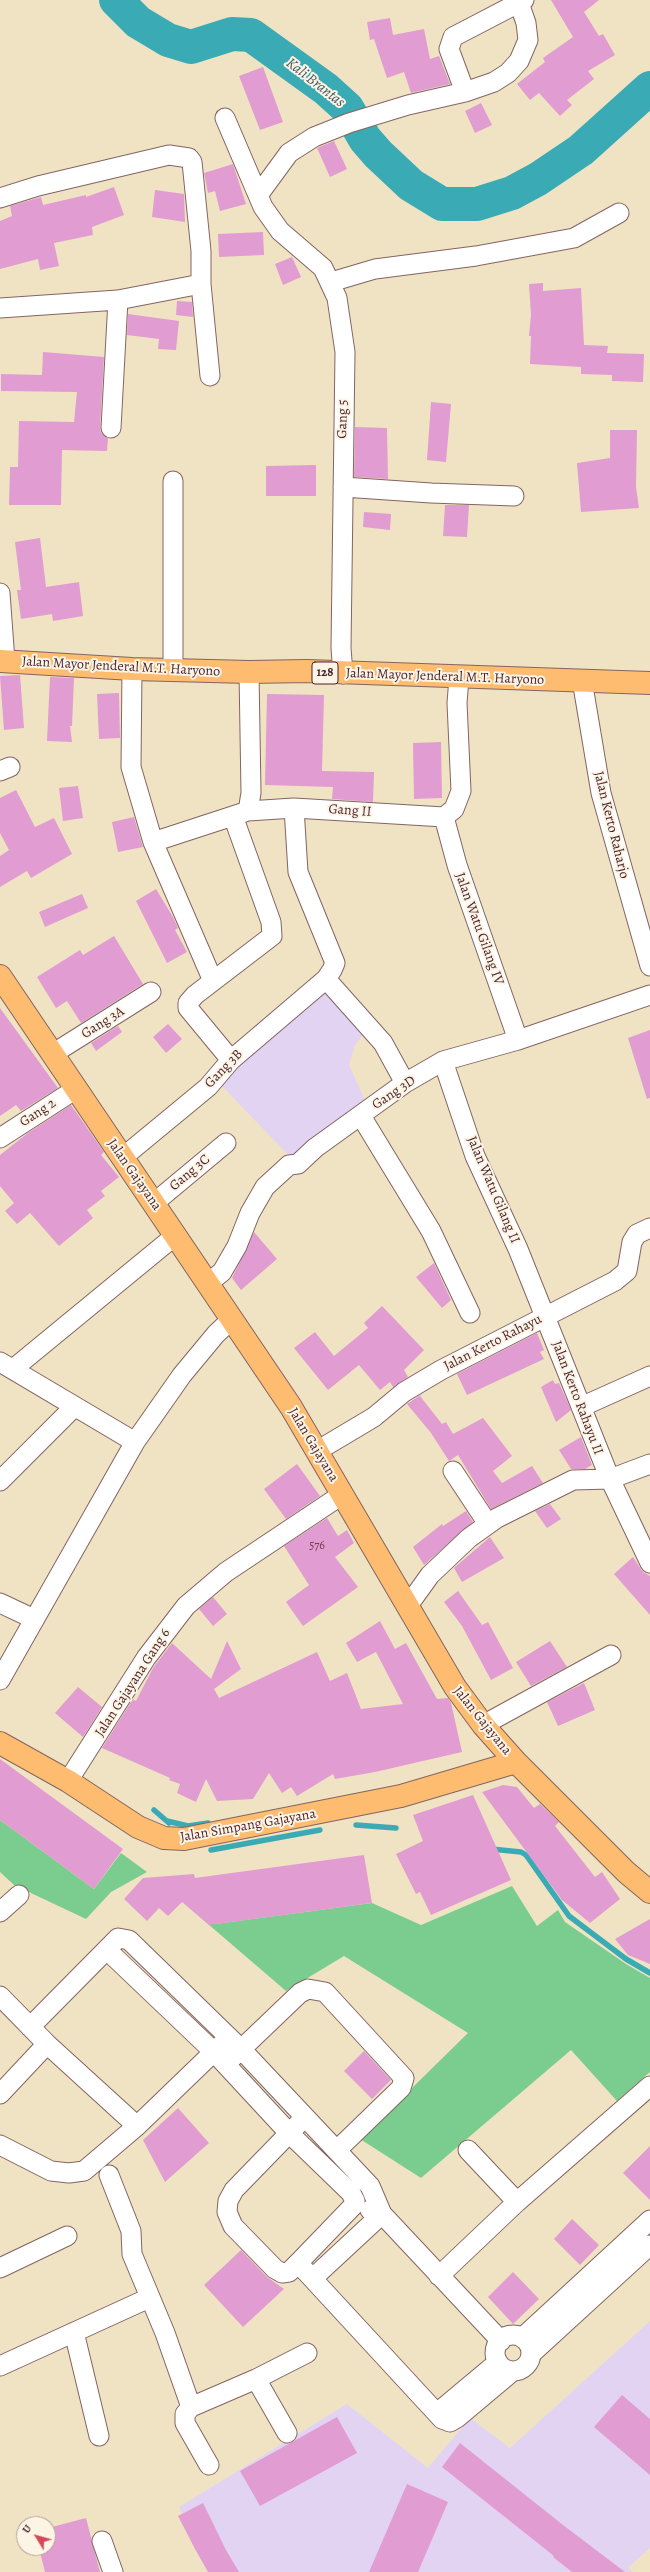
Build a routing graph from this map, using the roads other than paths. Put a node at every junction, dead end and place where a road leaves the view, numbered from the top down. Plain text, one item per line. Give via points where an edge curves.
1 (521, 1) edge
2 (465, 92) junction
3 (225, 118) dead end
4 (259, 194) junction
5 (0, 198) edge
6 (619, 213) dead end
7 (331, 282) junction
8 (201, 284) junction
9 (118, 300) junction
10 (0, 308) edge
11 (210, 376) dead end
12 (111, 428) dead end
13 (173, 481) dead end
14 (342, 487) junction
15 (514, 496) dead end
16 (0, 593) edge
17 (3, 661) edge
18 (132, 668) junction
19 (173, 670) junction
20 (249, 672) junction
21 (343, 674) junction
22 (459, 678) junction
23 (582, 680) junction
24 (650, 683) edge
25 (294, 808) junction
26 (240, 813) junction
27 (444, 817) junction
28 (153, 842) junction
29 (650, 966) edge
30 (0, 976) edge
31 (326, 979) junction
32 (213, 981) junction
33 (151, 992) dead end
34 (650, 995) edge
35 (518, 1040) junction
36 (54, 1053) junction
37 (231, 1060) junction
38 (443, 1062) junction
39 (405, 1083) junction
40 (76, 1089) junction
41 (361, 1116) junction
42 (0, 1138) edge
43 (226, 1144) dead end
44 (122, 1158) junction
45 (154, 1203) junction
46 (650, 1228) edge
47 (176, 1235) junction
48 (207, 1284) junction
49 (470, 1313) dead end
50 (545, 1316) junction
51 (232, 1319) junction
52 (6, 1366) edge
53 (650, 1376) edge
54 (74, 1407) junction
55 (581, 1407) junction
56 (135, 1442) junction
57 (317, 1451) junction
58 (650, 1464) edge
59 (453, 1471) dead end
60 (610, 1479) junction
61 (0, 1481) edge
62 (343, 1494) junction
63 (488, 1524) junction
64 (650, 1563) edge
65 (0, 1603) edge
66 (407, 1607) junction
67 (34, 1619) junction
68 (611, 1655) dead end
69 (0, 1680) edge
70 (483, 1725) junction
71 (0, 1743) edge
72 (516, 1762) junction
73 (68, 1781) junction
74 (650, 1892) edge
75 (18, 1896) dead end
76 (0, 1912) edge
77 (107, 1950) junction
78 (0, 1996) edge
79 (30, 2027) junction
80 (47, 2044) junction
81 (235, 2044) junction
82 (220, 2059) junction
83 (650, 2086) edge
84 (0, 2094) edge
85 (304, 2118) junction
86 (137, 2126) junction
87 (290, 2134) junction
88 (320, 2134) junction
89 (0, 2145) edge
90 (306, 2149) junction
91 (337, 2150) junction
92 (468, 2150) dead end
93 (109, 2175) dead end
94 (517, 2202) junction
95 (354, 2206) junction
96 (382, 2214) junction
97 (650, 2220) edge
98 (67, 2236) dead end
99 (644, 2242) edge
100 (298, 2263) junction
101 (0, 2268) edge
102 (439, 2276) junction
103 (313, 2278) junction
104 (149, 2298) junction
105 (74, 2332) junction
106 (522, 2338) junction
107 (501, 2341) junction
108 (307, 2353) dead end
109 (531, 2354) junction
110 (0, 2366) edge
111 (506, 2366) junction
112 (256, 2378) junction
113 (191, 2407) junction
114 (287, 2433) dead end
115 (99, 2436) dead end
116 (209, 2465) dead end
117 (102, 2541) dead end
118 (113, 2572) edge

1 - 2 street via 528,40 519,61 508,73 494,82
1 - 2 street via 453,36 449,49
2 - 4 street via 408,105 349,123 300,144 289,153
3 - 4 street, Gang 5
4 - 7 street, Gang 5 via 263,207 280,231 323,268
5 - 8 street via 38,186 169,155 190,158 201,251
6 - 7 street via 574,238 476,256 375,269
7 - 14 street, Gang 5 via 341,319 345,352
8 - 9 street
8 - 11 street
9 - 10 street
9 - 12 street
13 - 19 street
14 - 15 street
14 - 21 street, Gang 5
16 - 17 street
17 - 18 main road, Jalan Mayor Jenderal M.T. Haryono / 128
18 - 19 main road, Jalan Mayor Jenderal M.T. Haryono / 128
18 - 28 street via 131,768
19 - 20 main road, Jalan Mayor Jenderal M.T. Haryono / 128
20 - 21 main road, Jalan Mayor Jenderal M.T. Haryono / 128 via 307,671
20 - 26 street via 251,793
21 - 22 main road, Jalan Mayor Jenderal M.T. Haryono / 128
22 - 23 main road, Jalan Mayor Jenderal M.T. Haryono / 128
22 - 27 street via 457,703 461,791 454,809
23 - 24 main road, Jalan Mayor Jenderal M.T. Haryono / 128
23 - 29 street, Jalan Kerto Raharjo via 601,793
25 - 26 street, Gang II
25 - 27 street, Gang II
25 - 31 street via 298,872 335,963
26 - 28 street, Gang II
26 - 32 street via 273,929 272,936
27 - 35 street, Jalan Watu Gilang IV via 457,865
28 - 32 street
30 - 36 main road, Jalan Gajayana
31 - 37 street, Gang 3B
31 - 39 street via 383,1043
32 - 37 street via 191,999 188,1008
33 - 36 street, Gang 3A
34 - 35 street, Gang 3D
35 - 38 street, Gang 3D
36 - 40 main road, Jalan Gajayana
37 - 44 street, Gang 3B via 208,1087
38 - 39 street, Gang 3D
38 - 50 street, Jalan Watu Gilang II via 475,1156
39 - 41 street, Gang 3D
40 - 42 street, Gang 2
40 - 44 main road, Jalan Gajayana
41 - 48 street, Gang 3D via 315,1148 298,1164 290,1165 265,1187 222,1272
41 - 49 street via 431,1231
43 - 45 street, Gang 3C
44 - 45 main road, Jalan Gajayana
45 - 47 main road, Jalan Gajayana
46 - 50 street, Jalan Kerto Rahayu via 636,1234 625,1274
47 - 48 main road, Jalan Gajayana
47 - 52 street
48 - 51 main road, Jalan Gajayana
50 - 55 street, Jalan Kerto Rahayu II
50 - 57 street, Jalan Kerto Rahayu via 429,1377 404,1392 374,1417
51 - 56 street via 182,1375
51 - 57 main road, Jalan Gajayana
52 - 54 street
53 - 55 street
54 - 56 street
54 - 61 street
55 - 60 street, Jalan Kerto Rahayu II
56 - 67 street
57 - 62 main road, Jalan Gajayana
58 - 60 street
59 - 63 street
60 - 63 street via 573,1480
60 - 64 street, Jalan Kerto Rahayu II
62 - 66 main road, Jalan Gajayana
62 - 73 street, Jalan Gajayana Gang 6 via 226,1572 186,1606 146,1658
63 - 66 street via 469,1538 430,1575
65 - 67 street
66 - 70 main road, Jalan Gajayana via 454,1687
67 - 69 street
68 - 70 street
70 - 72 main road, Jalan Gajayana
71 - 73 main road, Jalan Simpang Gajayana
72 - 73 main road, Jalan Simpang Gajayana via 401,1796 184,1839 164,1838 151,1834
72 - 74 main road, Jalan Gajayana via 626,1872
75 - 76 street
77 - 79 street
77 - 81 street via 118,1938 129,1940
77 - 82 street
78 - 79 street
79 - 80 street
80 - 84 street
80 - 86 street
81 - 82 street
81 - 85 street
81 - 91 street via 300,1993 318,1989 332,1999 404,2078 401,2088
82 - 86 street
82 - 87 street
83 - 94 street
85 - 87 street
85 - 88 street
86 - 89 street via 84,2171 69,2173 51,2170
87 - 90 street
87 - 100 street via 234,2190 228,2201 227,2212 233,2226 275,2269 282,2273 289,2272
88 - 90 street
88 - 91 street
90 - 95 street via 351,2193 355,2201
91 - 96 street via 370,2186
92 - 94 street
93 - 104 street via 131,2230 132,2254
94 - 102 street
95 - 96 street
95 - 100 street
96 - 102 street
96 - 103 street
97 - 99 street
98 - 101 street
99 - 106 street
99 - 109 street
100 - 103 street
102 - 107 street
103 - 111 street via 442,2420 450,2422 457,2418
104 - 105 street
104 - 113 street via 165,2333
105 - 110 street
105 - 115 street
106 - 107 street via 511,2336
106 - 109 street via 530,2346
107 - 111 street via 496,2352
108 - 112 street
109 - 111 street via 529,2363 522,2369
112 - 113 street
112 - 114 street
113 - 116 street via 185,2414 185,2423
117 - 118 street

